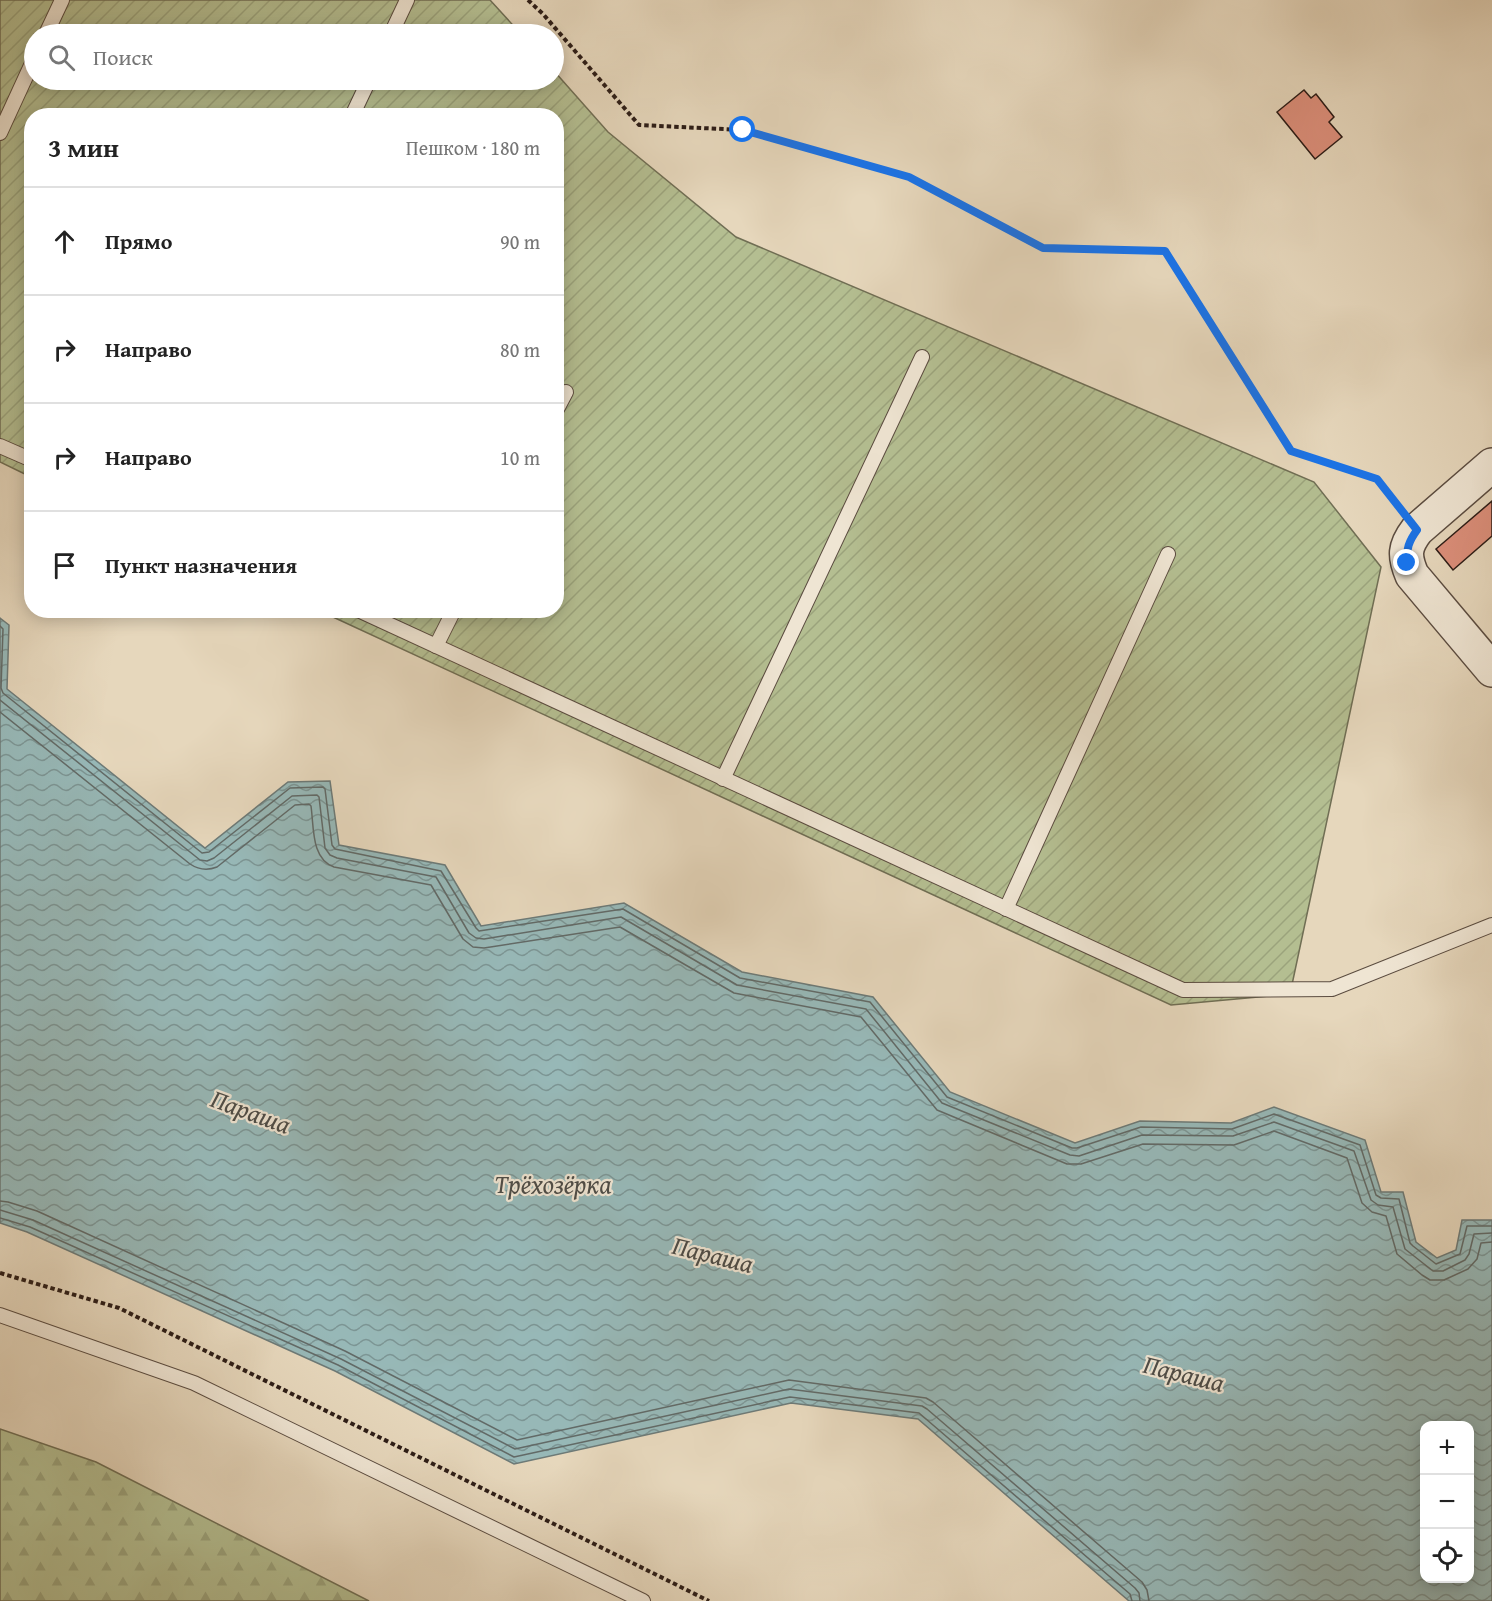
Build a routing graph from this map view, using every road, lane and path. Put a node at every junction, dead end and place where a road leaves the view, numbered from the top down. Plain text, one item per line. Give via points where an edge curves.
1 (62, 0) edge
2 (407, 0) edge
3 (528, 0) edge
4 (51, 24) edge
5 (396, 24) edge
6 (552, 24) edge
7 (564, 38) edge
8 (24, 81) edge
9 (364, 90) edge
10 (356, 108) edge
11 (0, 133) edge
12 (922, 357) dead end
13 (566, 392) dead end
14 (564, 396) edge
15 (0, 446) edge
16 (24, 456) edge
17 (1492, 465) edge
18 (1417, 530) junction
19 (1168, 554) dead end
20 (375, 618) edge
21 (450, 618) edge
22 (436, 646) junction
23 (1492, 670) edge
24 (723, 778) junction
25 (1006, 909) junction
26 (1492, 924) edge
27 (0, 1273) edge
28 (0, 1315) edge
29 (643, 1601) edge
30 (709, 1601) edge

1 - 4 lane
2 - 5 lane
3 - 6 path
7 - 18 path via 639,125 743,130 909,177 1043,248 1165,251 1291,451 1377,479
8 - 11 lane
9 - 10 lane
12 - 24 lane
13 - 14 lane
15 - 16 lane
17 - 18 street
18 - 23 street via 1406,551 1412,575
19 - 25 lane
20 - 22 lane
21 - 22 lane
22 - 24 lane
24 - 25 lane
25 - 26 lane via 1183,990 1332,989
27 - 30 path via 119,1308
28 - 29 lane via 194,1383

